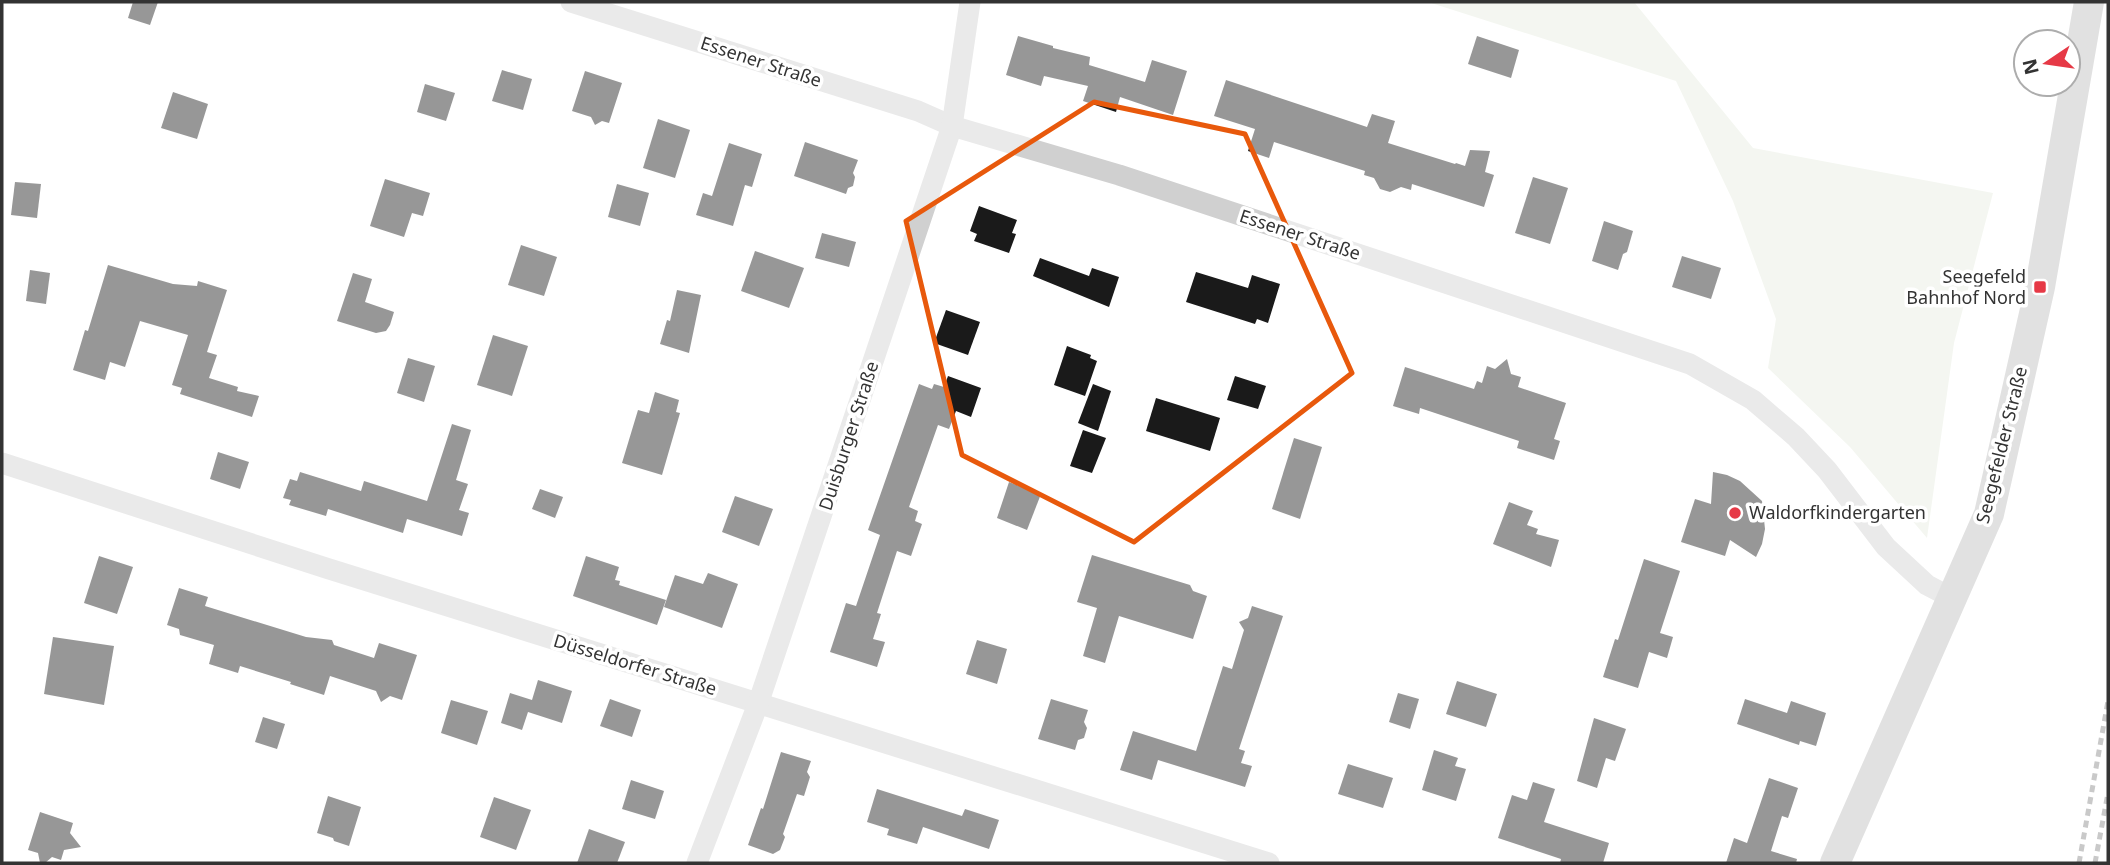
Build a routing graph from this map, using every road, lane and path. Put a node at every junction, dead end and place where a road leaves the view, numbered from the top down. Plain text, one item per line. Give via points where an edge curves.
1 (571, 2) edge
2 (970, 2) edge
3 (2089, 2) edge
4 (952, 126) junction
5 (2, 463) edge
6 (1952, 598) junction
7 (758, 704) junction
8 (697, 863) edge
9 (1269, 863) edge
10 (1835, 863) edge

1 - 4 street, Essener Straße via 918,111
2 - 4 street, Duisburger Straße
3 - 6 street, Seegefelder Straße via 2040,287 1989,514
4 - 6 street, Essener Straße via 1119,175 1690,364 1753,400 1796,437 1886,547 1927,584
4 - 7 street, Duisburger Straße
5 - 7 street, Düsseldorfer Straße
6 - 10 street, Seegefelder Straße
7 - 8 street, Duisburger Straße
7 - 9 street, Düsseldorfer Straße

